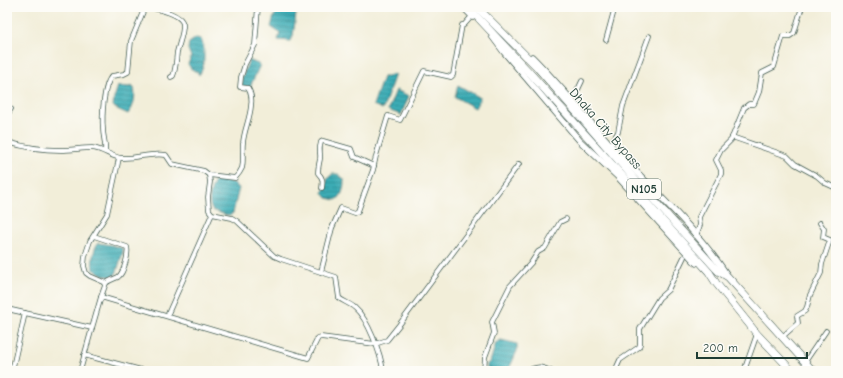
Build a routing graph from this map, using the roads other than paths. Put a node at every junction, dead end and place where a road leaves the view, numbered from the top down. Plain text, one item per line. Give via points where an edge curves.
1 (146, 7) edge
2 (258, 7) edge
3 (463, 7) edge
4 (468, 7) edge
5 (477, 7) edge
6 (482, 7) edge
7 (615, 7) edge
8 (802, 7) edge
9 (472, 16) junction
10 (649, 36) dead end
11 (606, 40) dead end
12 (171, 77) dead end
13 (582, 81) dead end
14 (573, 100) junction
15 (11, 109) dead end
16 (7, 115) edge
17 (732, 137) junction
18 (7, 142) edge
19 (611, 144) junction
20 (105, 151) junction
21 (119, 158) junction
22 (519, 164) dead end
23 (374, 166) junction
24 (209, 175) junction
25 (322, 188) dead end
26 (836, 188) edge
27 (212, 214) junction
28 (566, 219) dead end
29 (820, 223) dead end
30 (94, 236) junction
31 (696, 236) junction
32 (830, 240) junction
33 (836, 241) edge
34 (684, 257) dead end
35 (321, 272) junction
36 (728, 277) junction
37 (714, 281) junction
38 (106, 282) junction
39 (101, 297) junction
40 (7, 309) edge
41 (25, 313) junction
42 (168, 316) junction
43 (92, 328) junction
44 (826, 331) dead end
45 (757, 334) junction
46 (782, 337) junction
47 (375, 344) junction
48 (84, 355) junction
49 (805, 362) junction
50 (12, 371) edge
51 (80, 371) edge
52 (145, 371) edge
53 (383, 371) edge
54 (484, 371) edge
55 (524, 371) edge
56 (551, 371) edge
57 (615, 371) edge
58 (744, 371) edge
59 (792, 371) edge
60 (813, 371) edge

1 - 12 street via 172,14 183,22 175,73
1 - 20 street via 131,41 128,72 112,76 108,82 103,122
2 - 24 street via 255,45 245,64 240,87 248,88 252,99 243,142 242,169 235,178
3 - 9 main road
4 - 37 highway, Dhaka City Bypass / N105 via 709,272
5 - 36 highway, Dhaka City Bypass / N105 via 536,66 718,271
6 - 14 main road
7 - 11 street
8 - 17 street via 794,33 783,36 774,67 762,73 754,104 744,108
9 - 23 street via 464,26 462,25 453,75 451,77 424,71 400,120 388,116
9 - 37 main road via 580,141 617,176
10 - 19 street via 623,106 618,132
13 - 14 street
14 - 19 main road
15 - 16 street
17 - 26 street via 787,156 795,164
17 - 31 street via 716,160 722,170 721,174 699,217 700,225
18 - 20 street via 61,150 93,148
19 - 31 main road
20 - 21 street
21 - 24 street via 166,155 172,164 204,171
21 - 30 street via 108,214
22 - 47 street via 387,340
23 - 25 street via 354,157 351,149 323,141 318,150 321,158 318,173 322,176
23 - 35 street via 358,212 341,208 332,228
24 - 27 street via 209,210
27 - 35 street via 238,221 274,256
27 - 42 street
28 - 54 street via 560,222 546,248 538,252 510,286 492,322 494,332 485,357
29 - 32 street via 824,229 823,237
30 - 38 street via 85,256 84,266 90,276
30 - 38 street via 127,247 128,250 121,274
31 - 36 main road
32 - 33 street
32 - 46 street via 821,273 810,295 807,308 797,316 798,323 794,328
34 - 57 street via 668,290 658,298 640,329 639,347 620,360
35 - 47 street via 336,277 339,298 355,307 366,320
36 - 46 highway, Dhaka City Bypass / N105
37 - 45 highway, Dhaka City Bypass / N105
38 - 39 street
39 - 42 street
39 - 43 street
40 - 41 street
41 - 43 street
41 - 50 street
42 - 47 street via 308,358 318,338 321,337
43 - 48 street
44 - 49 street
45 - 58 street
45 - 59 highway, Dhaka City Bypass / N105
46 - 49 highway, Dhaka City Bypass / N105
47 - 53 street
48 - 51 street
48 - 52 street
49 - 60 highway, Dhaka City Bypass / N105
55 - 56 street via 542,366

